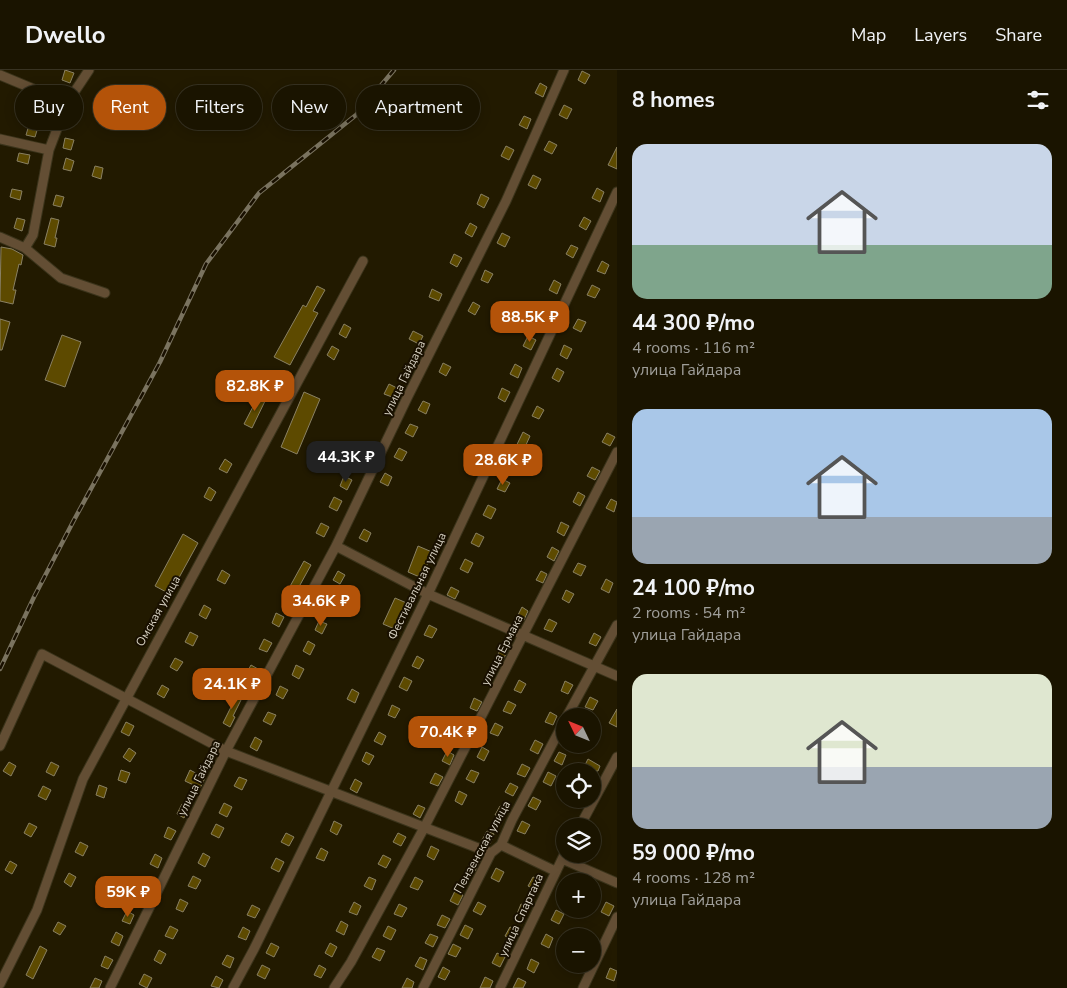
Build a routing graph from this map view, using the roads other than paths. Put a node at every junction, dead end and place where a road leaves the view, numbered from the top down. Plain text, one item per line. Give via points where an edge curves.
1 (89, 70) edge
2 (564, 70) edge
3 (0, 75) edge
4 (24, 85) edge
5 (79, 85) edge
6 (57, 130) edge
7 (0, 139) edge
8 (49, 150) junction
9 (617, 192) edge
10 (0, 237) edge
11 (25, 248) junction
12 (363, 261) dead end
13 (105, 293) dead end
14 (617, 452) edge
15 (336, 546) junction
16 (428, 594) junction
17 (617, 625) edge
18 (524, 636) junction
19 (593, 666) junction
20 (617, 676) edge
21 (125, 699) junction
22 (571, 708) edge
23 (556, 738) edge
24 (0, 746) edge
25 (226, 751) junction
26 (617, 757) edge
27 (332, 792) junction
28 (584, 818) edge
29 (424, 828) junction
30 (501, 845) junction
31 (491, 853) junction
32 (560, 863) edge
33 (578, 863) edge
34 (556, 871) junction
35 (617, 883) edge
36 (617, 917) edge
37 (0, 984) edge
38 (110, 988) edge
39 (233, 988) edge
40 (334, 988) edge
41 (423, 988) edge
42 (500, 988) edge
43 (583, 988) edge

1 - 5 street
2 - 15 street, улица Гайдара via 506,201
3 - 4 street
6 - 8 street
7 - 8 street
8 - 11 street via 33,235
9 - 16 street, Фестивальная улица
10 - 11 street
11 - 13 street via 60,278
12 - 21 street, Омская улица
14 - 18 street, улица Ермака
15 - 16 street
15 - 25 street, улица Гайдара
16 - 18 street
16 - 27 street, Фестивальная улица
17 - 19 street
18 - 19 street
18 - 29 street, улица Ермака
19 - 20 street
19 - 22 street
21 - 24 street via 42,654
21 - 25 street
21 - 37 street, Омская улица via 82,779 38,910
23 - 30 street, Пензенская улица
25 - 27 street
25 - 38 street, улица Гайдара
26 - 28 street
27 - 29 street
27 - 39 street, Фестивальная улица
29 - 31 street
29 - 40 street, улица Ермака
30 - 31 street, Пензенская улица
30 - 34 street
31 - 41 street, Пензенская улица
32 - 34 street, улица Спартака
33 - 35 street
34 - 42 street, улица Спартака
36 - 43 street

